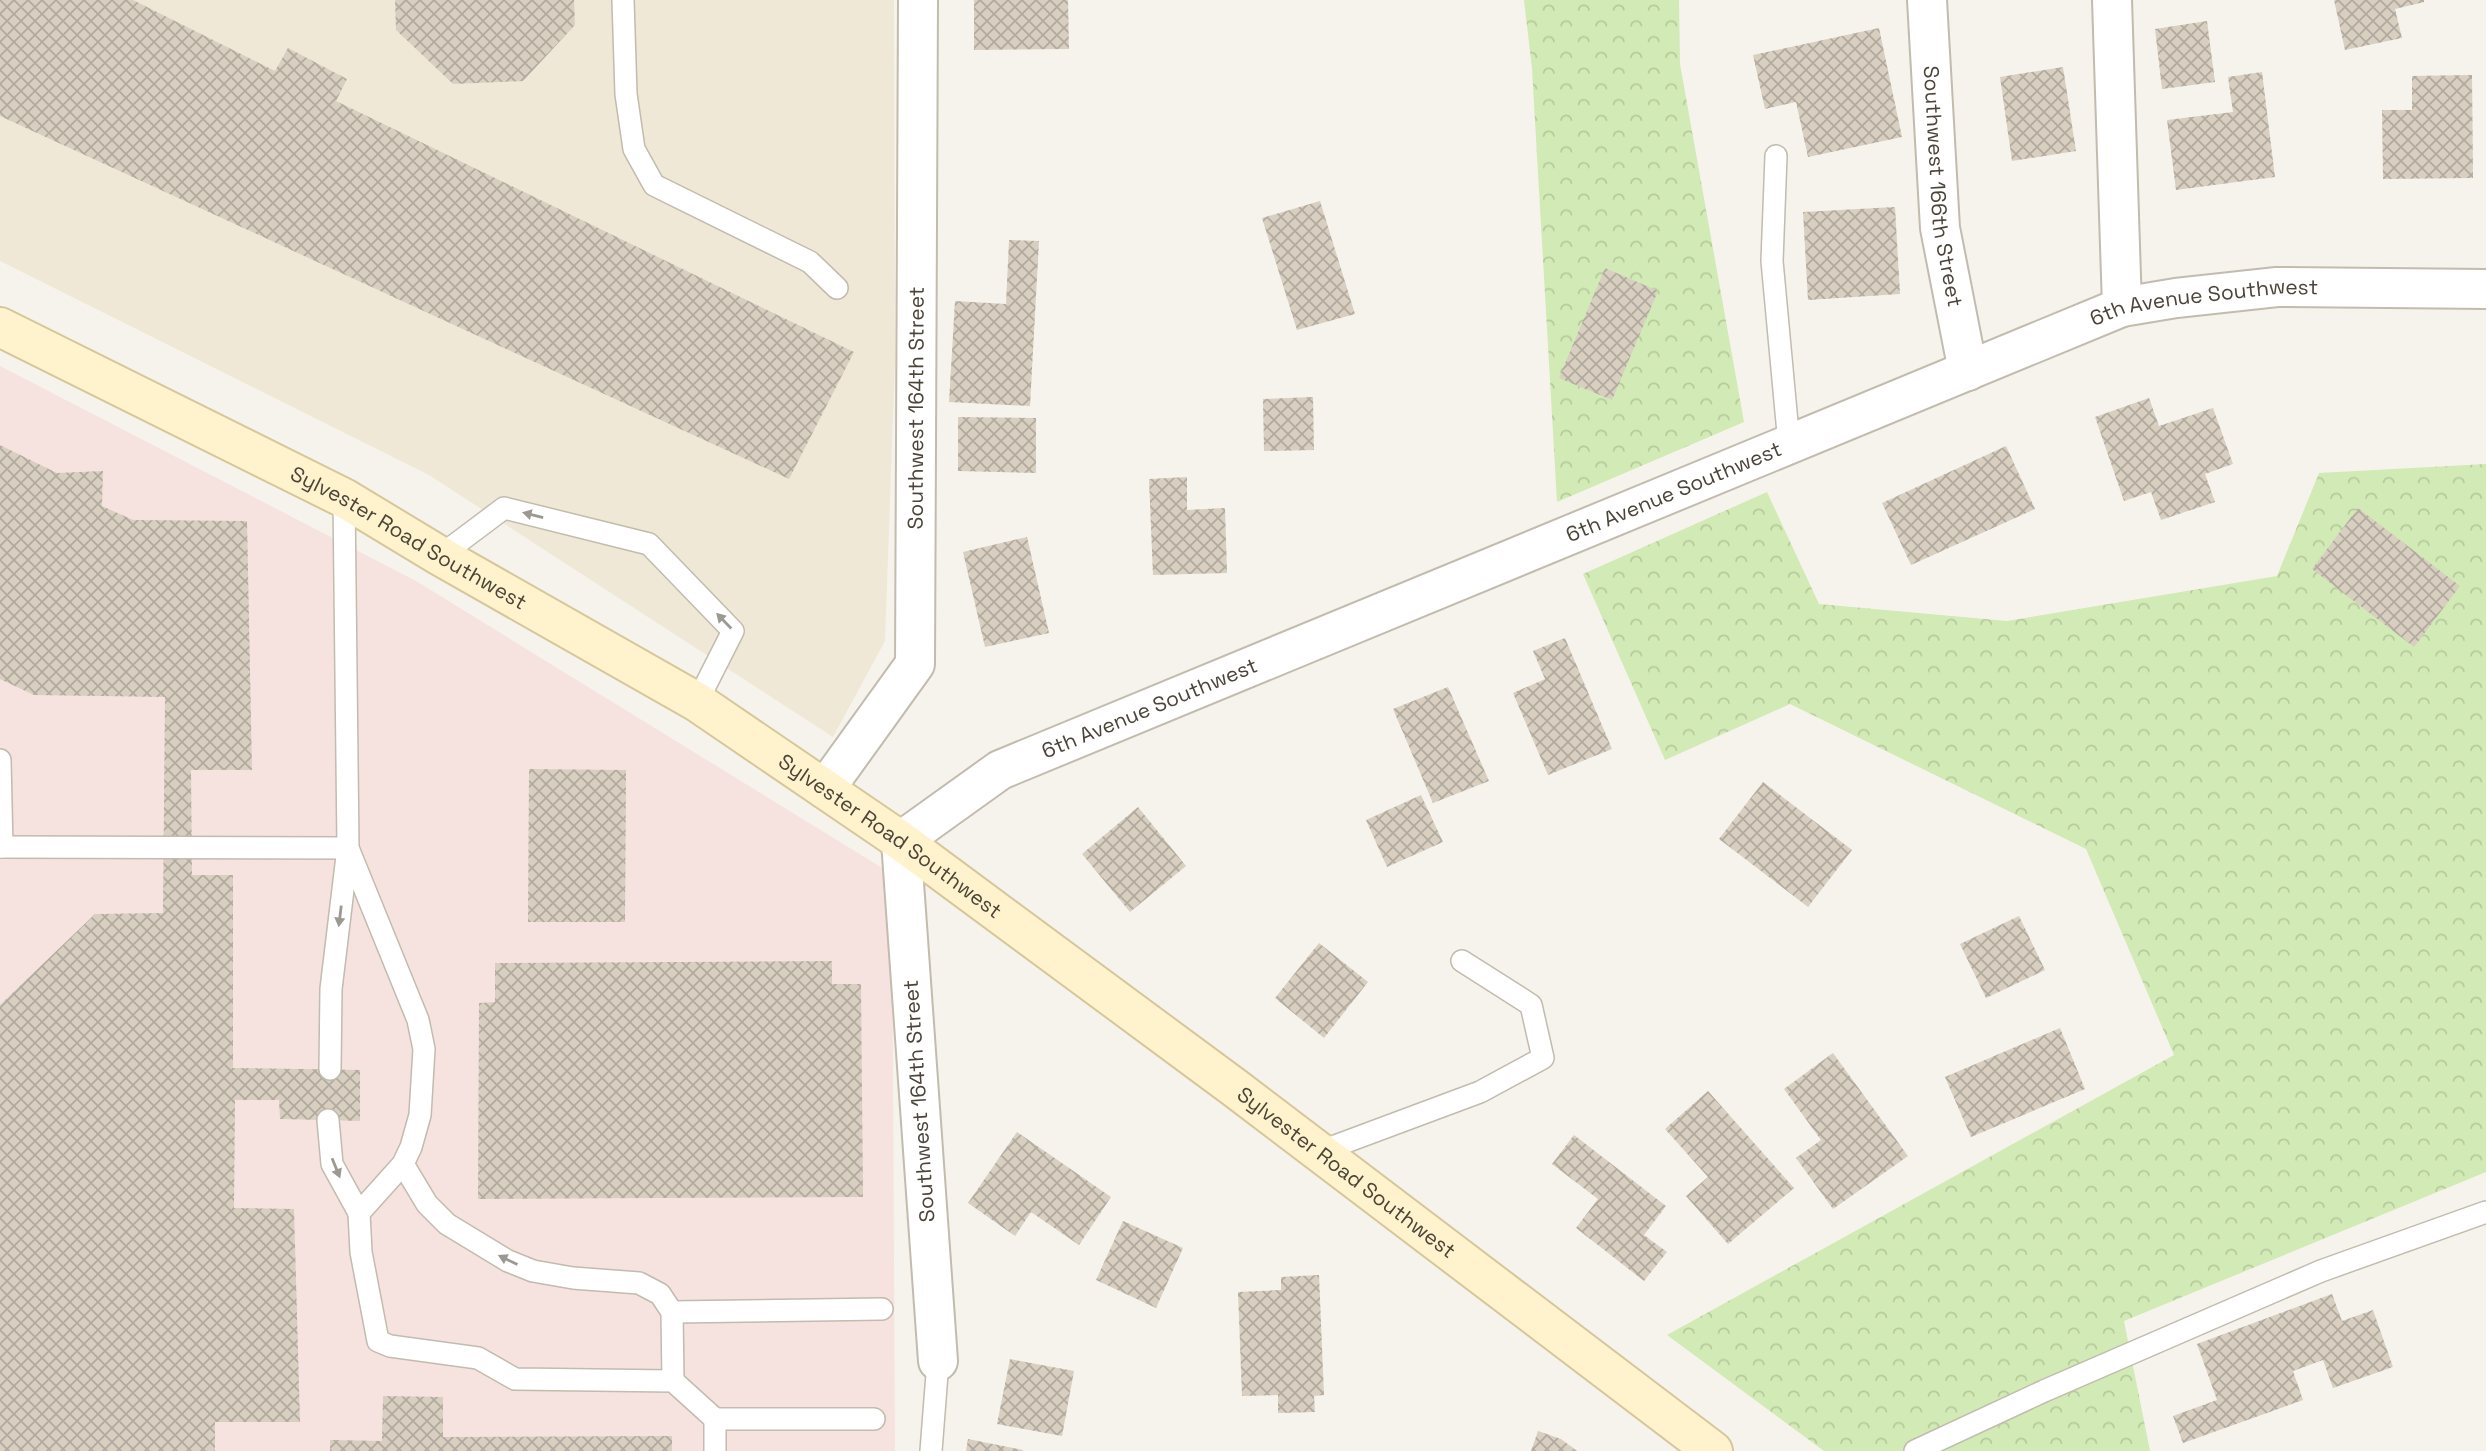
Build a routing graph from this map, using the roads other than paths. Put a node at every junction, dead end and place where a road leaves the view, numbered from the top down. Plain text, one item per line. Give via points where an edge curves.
1 (623, 0) edge
2 (918, 0) edge
3 (1927, 0) edge
4 (2112, 0) edge
5 (1776, 156) dead end
6 (837, 288) dead end
7 (2486, 289) edge
8 (2122, 307) junction
9 (0, 327) edge
10 (1968, 371) junction
11 (1789, 444) junction
12 (344, 498) junction
13 (440, 556) junction
14 (697, 702) junction
15 (0, 760) edge
16 (825, 789) junction
17 (901, 841) junction
18 (1, 847) edge
19 (348, 848) junction
20 (1462, 961) dead end
21 (330, 1069) dead end
22 (328, 1120) dead end
23 (1319, 1152) junction
24 (403, 1164) junction
25 (2486, 1212) edge
26 (359, 1213) junction
27 (882, 1309) dead end
28 (672, 1311) junction
29 (938, 1361) joint
30 (673, 1381) junction
31 (715, 1419) junction
32 (874, 1419) dead end
33 (715, 1451) edge
34 (932, 1451) edge
35 (1713, 1451) edge
36 (1915, 1451) edge

1 - 6 lane via 626,94 634,149 654,185 810,262
2 - 16 street, Southwest 164th Street via 915,664
3 - 10 street, Southwest 166th Street via 1941,228
4 - 8 street
5 - 11 lane via 1772,261
7 - 8 street, 6th Avenue Southwest via 2277,287
8 - 10 street, 6th Avenue Southwest
9 - 12 street, Sylvester Road Southwest
10 - 11 street, 6th Avenue Southwest
11 - 17 street, 6th Avenue Southwest via 1000,770
12 - 13 street, Sylvester Road Southwest
12 - 19 lane
13 - 14 street, Sylvester Road Southwest
14 -> 13 lane via 733,631 649,544 504,508
14 - 16 street, Sylvester Road Southwest
15 - 18 lane
16 - 17 street, Sylvester Road Southwest
17 - 23 street, Sylvester Road Southwest
17 - 29 street, Southwest 164th Street
18 - 19 lane
19 -> 21 lane via 331,989
19 - 24 lane via 418,1020 424,1049 420,1115
20 - 23 lane via 1531,1005 1543,1058 1480,1092
22 -> 26 lane via 332,1164
23 - 35 street, Sylvester Road Southwest
24 - 26 lane
28 -> 24 lane via 660,1294 639,1283 573,1278 508,1261 447,1224 427,1204
25 - 36 lane via 2320,1271
26 - 30 lane via 361,1252 378,1341 478,1358 515,1379
27 - 28 lane
28 - 30 lane
29 - 34 lane
30 - 31 lane
31 - 32 lane
31 - 33 lane

